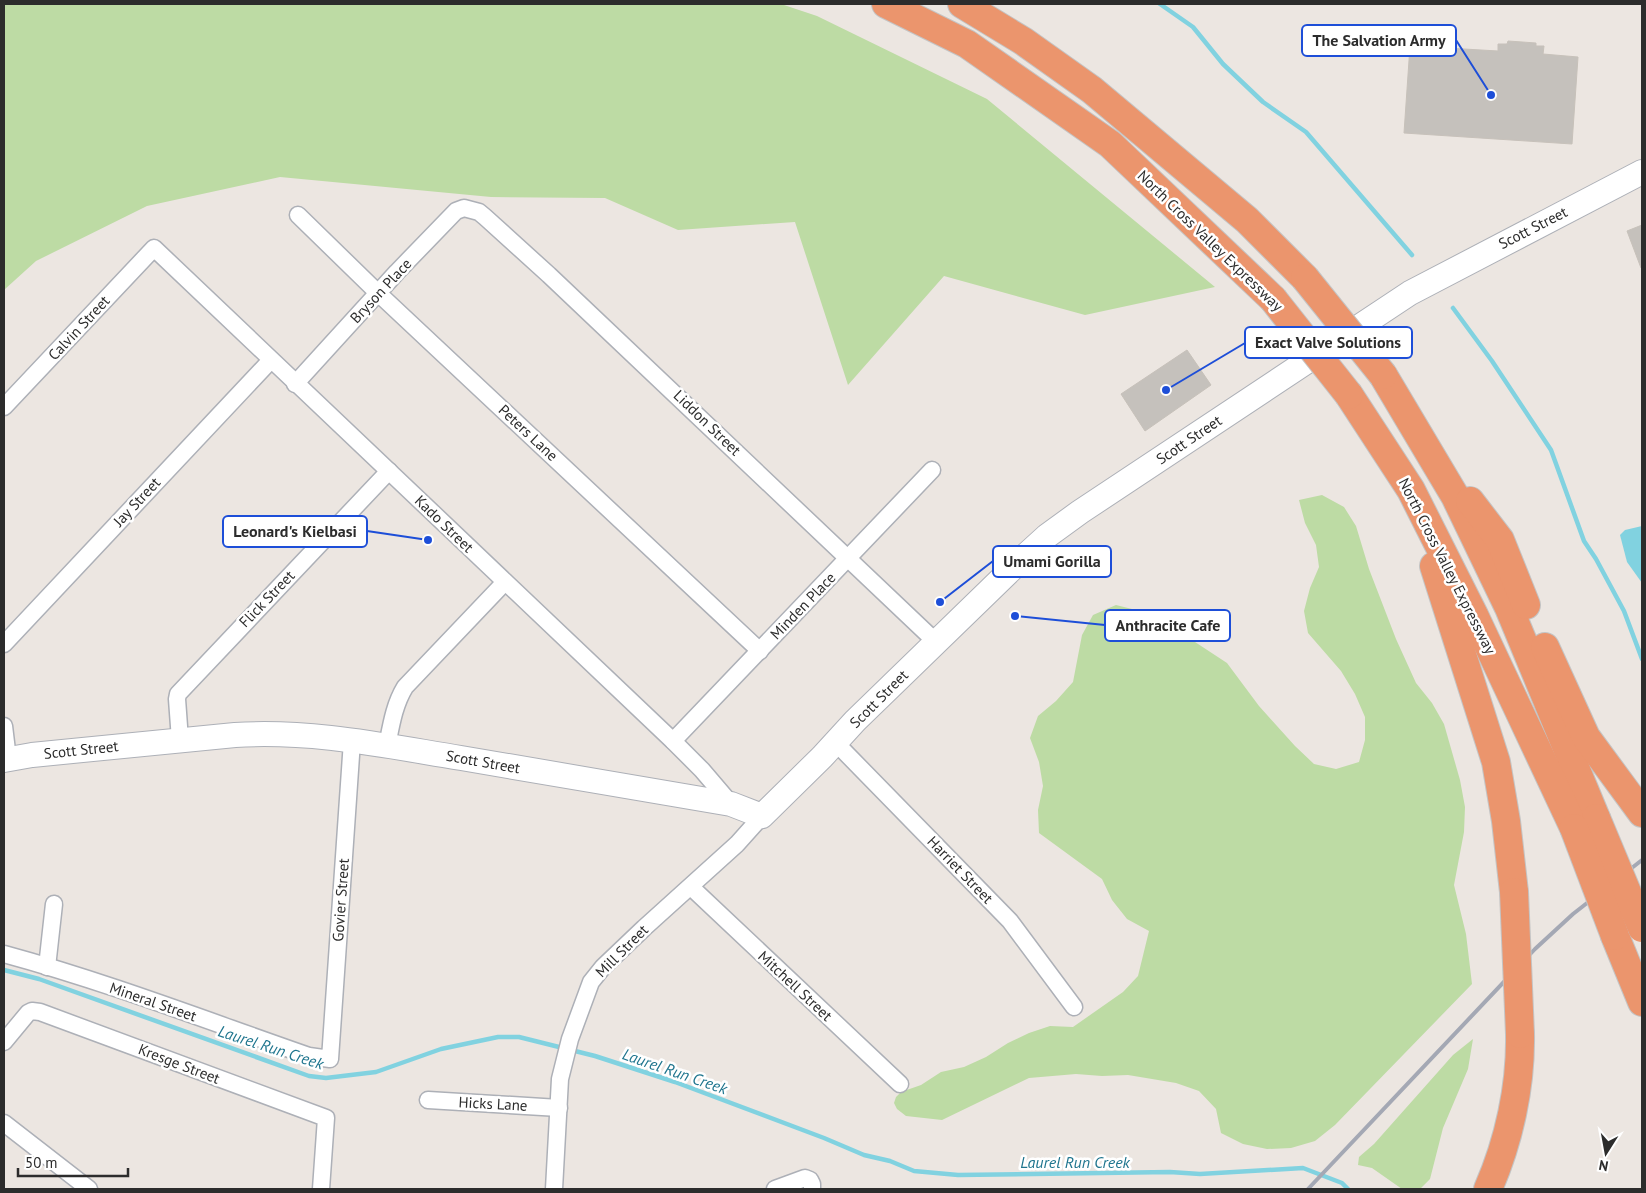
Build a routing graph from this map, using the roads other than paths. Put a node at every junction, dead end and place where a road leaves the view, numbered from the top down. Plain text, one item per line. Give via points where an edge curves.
1 (886, 4) edge
2 (962, 4) edge
3 (1642, 172) edge
4 (473, 210) joint
5 (298, 215) dead end
6 (154, 248) joint
7 (378, 293) junction
8 (271, 360) junction
9 (295, 384) junction
10 (4, 407) edge
11 (1425, 443) junction
12 (932, 470) dead end
13 (389, 472) junction
14 (1411, 490) junction
15 (848, 558) junction
16 (504, 582) junction
17 (936, 642) junction
18 (4, 644) edge
19 (760, 651) junction
20 (4, 726) edge
21 (180, 740) junction
22 (352, 741) junction
23 (673, 741) junction
24 (836, 742) junction
25 (388, 746) junction
26 (6, 759) edge
27 (731, 804) junction
28 (1640, 810) edge
29 (762, 816) junction
30 (1585, 823) junction
31 (691, 887) junction
32 (54, 904) dead end
33 (1642, 928) edge
34 (4, 954) edge
35 (47, 967) junction
36 (1642, 1002) edge
37 (1074, 1006) dead end
38 (4, 1042) edge
39 (330, 1058) joint
40 (900, 1084) dead end
41 (428, 1100) dead end
42 (559, 1108) junction
43 (4, 1123) edge
44 (811, 1184) edge
45 (89, 1189) edge
46 (321, 1189) edge
47 (554, 1189) edge
48 (775, 1189) edge
49 (1488, 1189) edge

1 - 14 highway, North Cross Valley Expressway, bridge via 967,44 1110,144 1273,299 1348,395
2 - 11 highway, North Cross Valley Expressway, bridge via 1092,90 1247,220 1305,278 1383,375
3 - 17 street, Scott Street via 1434,279 1084,509 1047,536
4 - 7 street, Bryson Place via 464,208 456,212
4 - 15 street, Liddon Street via 549,275
5 - 7 street, Peters Lane
6 - 8 street, Kado Street
6 - 10 street, Calvin Street
7 - 9 street, Bryson Place
7 - 19 street, Peters Lane
8 - 9 street, Kado Street
8 - 18 street, Jay Street
9 - 13 street, Kado Street
11 - 28 highway via 1500,540 1532,620 1586,737
11 - 30 highway, North Cross Valley Expressway via 1455,496 1509,608
12 - 15 street, Minden Place
13 - 16 street, Kado Street
13 - 21 street, Flick Street via 178,694
14 - 30 highway, North Cross Valley Expressway
14 - 49 highway, bridge via 1496,762 1514,892 1520,1053 1514,1107
15 - 17 street, Liddon Street
15 - 19 street, Minden Place
16 - 23 street, Kado Street
16 - 25 street via 404,687 394,712
17 - 24 street, Scott Street
19 - 23 street, Minden Place
20 - 26 street
21 - 22 street, Scott Street via 262,733 313,735
21 - 26 street, Scott Street
22 - 25 street, Scott Street
22 - 39 street, Govier Street
23 - 27 street, Kado Street
24 - 29 street, Scott Street
24 - 37 street, Harriet Street via 1010,921
25 - 27 street, Scott Street
27 - 29 street, Scott Street
29 - 31 street, Mill Street
30 - 33 highway, North Cross Valley Expressway, bridge
30 - 36 highway, North Cross Valley Expressway, bridge via 1615,936
31 - 40 street, Mitchell Street
31 - 42 street, Mill Street via 644,928 591,982 570,1039 560,1079
32 - 35 street
34 - 35 street, Mineral Street
35 - 39 street, Mineral Street via 309,1056
38 - 46 street, Kresge Street via 28,1013 40,1012 326,1118
41 - 42 street, Hicks Lane
42 - 47 street, Mill Street
43 - 45 street
44 - 48 street via 805,1178

